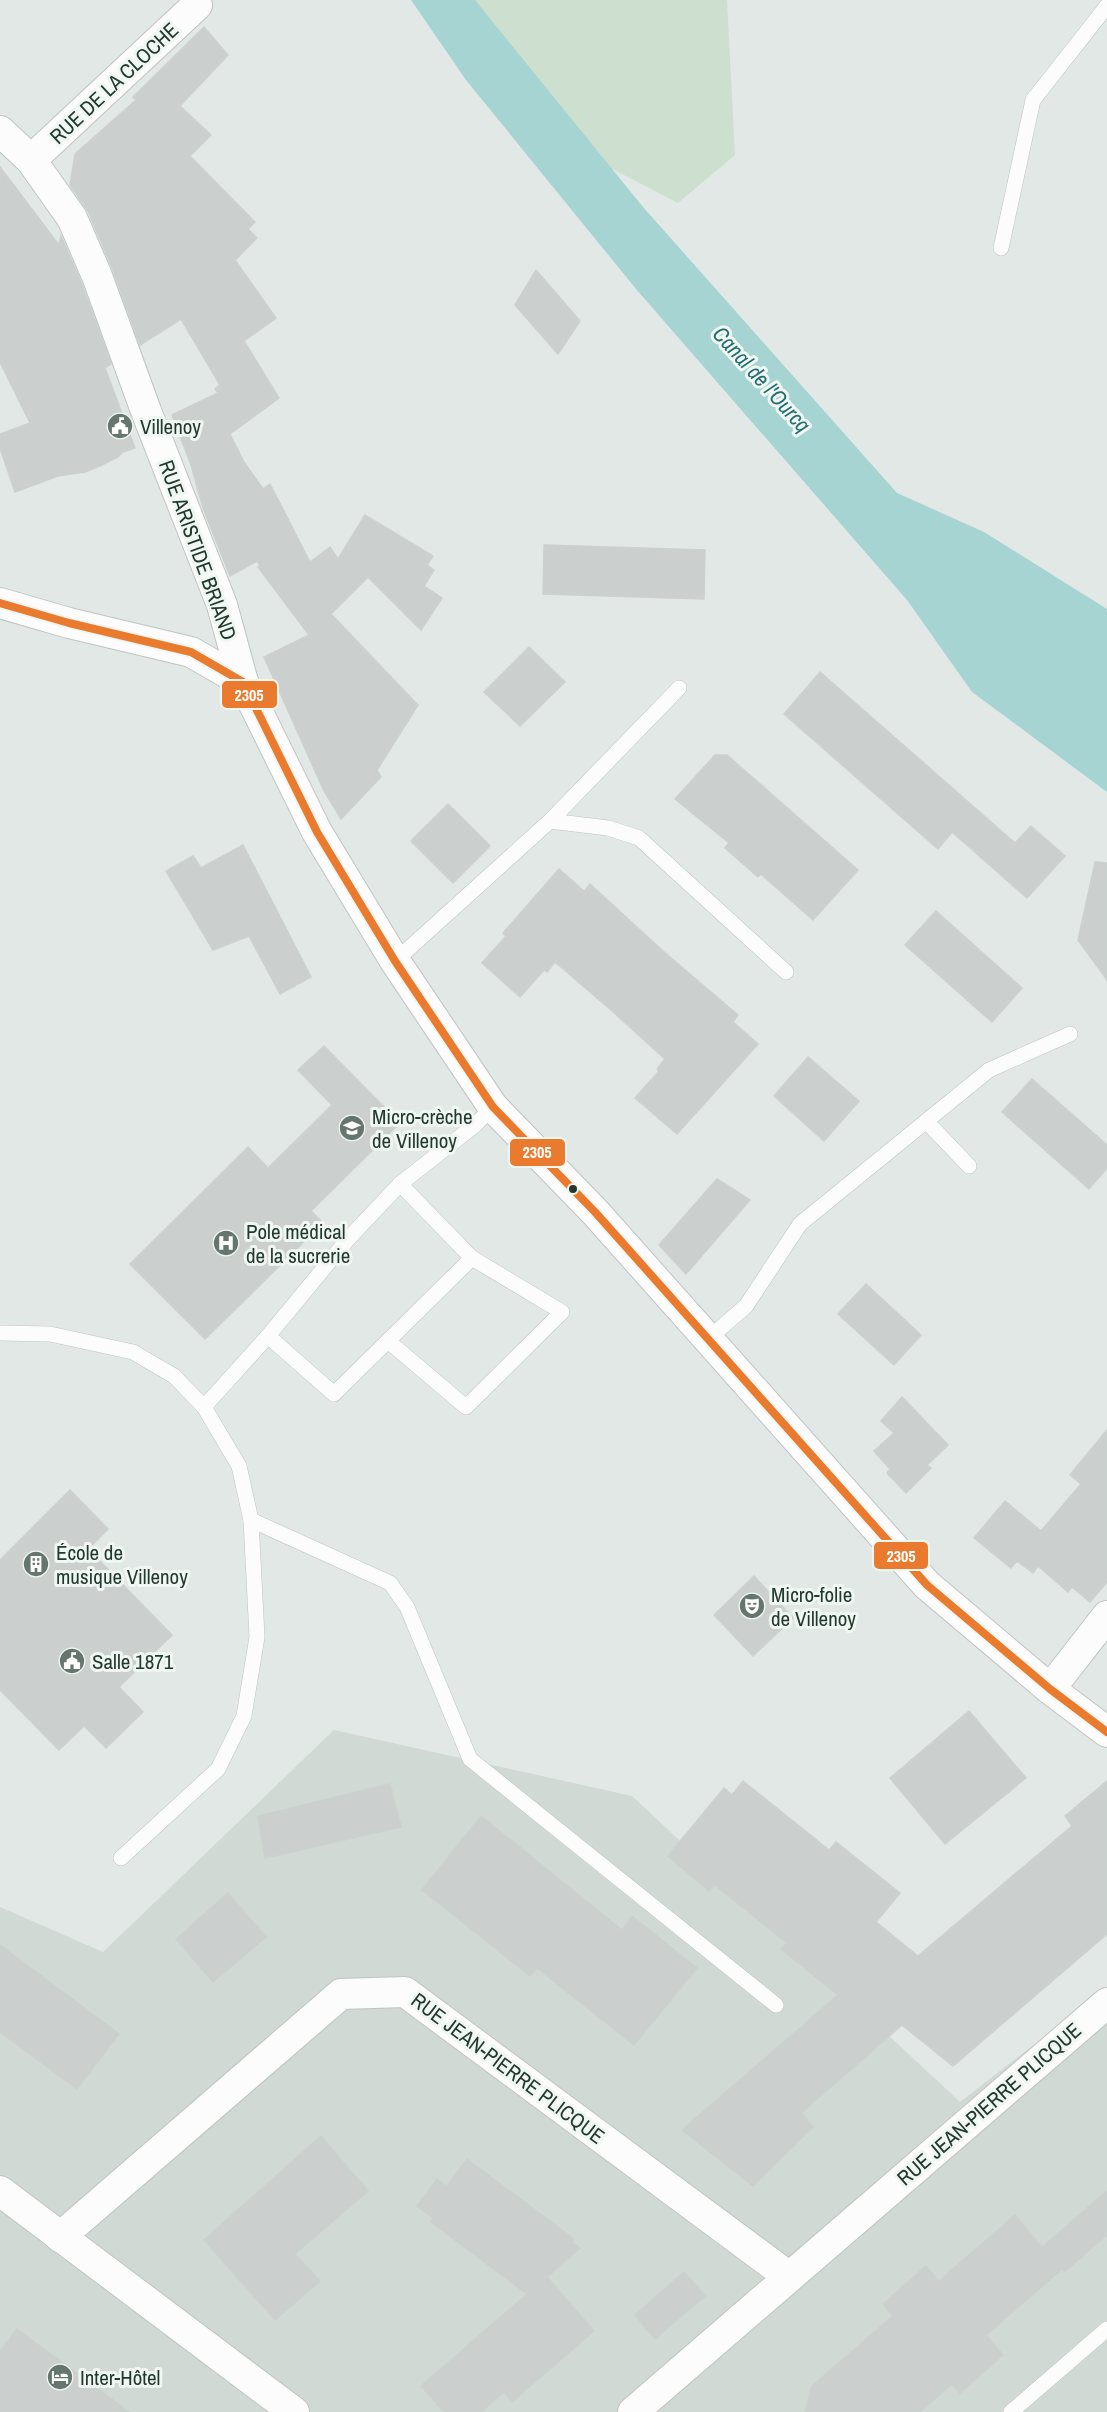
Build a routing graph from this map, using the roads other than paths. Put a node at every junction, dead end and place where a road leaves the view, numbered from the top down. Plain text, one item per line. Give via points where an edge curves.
1 (197, 5) dead end
2 (1107, 6) edge
3 (0, 131) edge
4 (31, 160) junction
5 (1001, 248) dead end
6 (0, 603) edge
7 (243, 682) junction
8 (679, 688) dead end
9 (550, 821) junction
10 (395, 961) junction
11 (786, 972) dead end
12 (1070, 1034) dead end
13 (493, 1107) junction
14 (927, 1122) junction
15 (969, 1166) dead end
16 (400, 1184) junction
17 (472, 1258) junction
18 (0, 1333) edge
19 (268, 1336) junction
20 (708, 1339) junction
21 (388, 1341) junction
22 (204, 1407) junction
23 (251, 1520) junction
24 (1107, 1616) edge
25 (1050, 1689) junction
26 (1107, 1732) edge
27 (121, 1858) dead end
28 (1107, 2003) edge
29 (776, 2005) dead end
30 (0, 2191) edge
31 (60, 2237) junction
32 (788, 2276) junction
33 (1107, 2329) edge
34 (294, 2412) edge
35 (633, 2412) edge
36 (1011, 2412) edge

1 - 4 street, RUE DE LA CLOCHE
2 - 5 lane via 1033,100
3 - 4 street, RUE ARISTIDE BRIAND
4 - 7 street, RUE ARISTIDE BRIAND via 72,218 97,276 222,605
6 - 7 street via 191,652
7 - 10 street, RUE ARISTIDE BRIAND via 317,832
8 - 9 lane
9 - 10 lane
9 - 11 lane via 608,828 639,838
10 - 13 street, RUE ARISTIDE BRIAND
12 - 14 lane via 989,1070
13 - 16 lane
13 - 20 street, RUE ARISTIDE BRIAND via 595,1212
14 - 15 lane
14 - 20 lane via 800,1224 746,1306
16 - 17 lane
16 - 19 lane via 348,1239
17 - 21 lane
17 - 21 lane via 562,1312 466,1407
18 - 22 lane via 50,1334 133,1352 174,1376
19 - 21 lane via 334,1394
19 - 22 lane
20 - 25 street, RUE ARISTIDE BRIAND via 927,1585
22 - 23 lane via 239,1466
23 - 27 lane via 257,1637 244,1716 218,1769
23 - 29 lane via 390,1583 408,1607 470,1759
24 - 25 street
25 - 26 street, RUE ARISTIDE BRIAND
28 - 32 street, RUE JEAN-PIERRE PLICQUE
30 - 31 street
31 - 32 street, RUE JEAN-PIERRE PLICQUE via 341,1994 405,1992
31 - 34 street
32 - 35 street, RUE JEAN-PIERRE PLICQUE
33 - 36 lane

